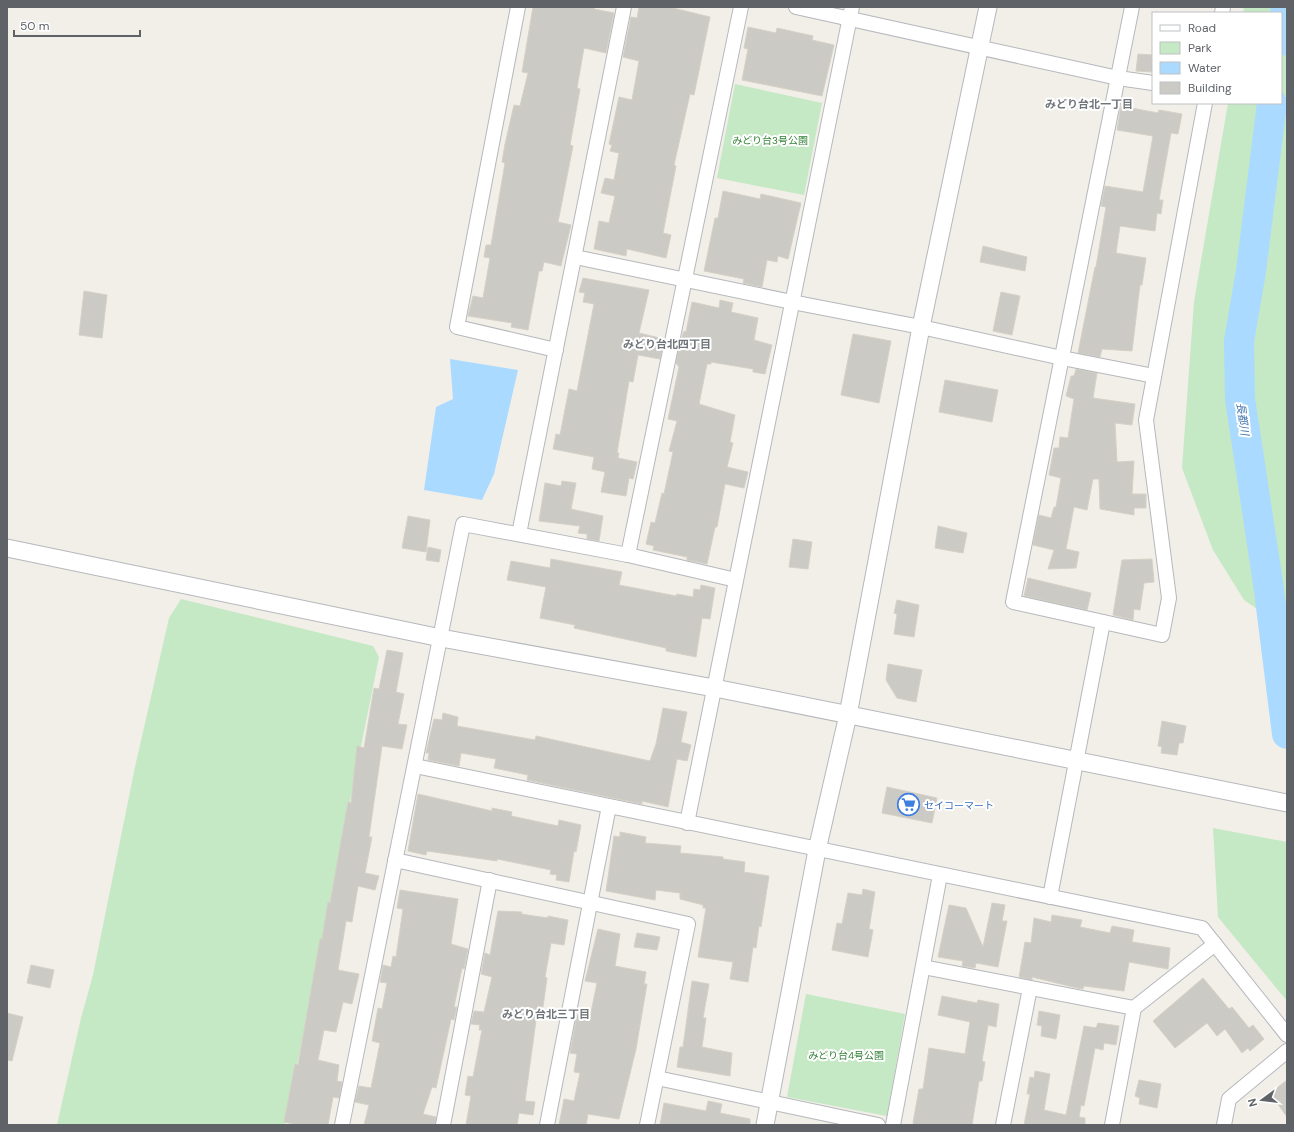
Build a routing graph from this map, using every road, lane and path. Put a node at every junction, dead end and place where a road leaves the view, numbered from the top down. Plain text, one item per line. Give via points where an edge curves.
1 (518, 7) edge
2 (624, 7) edge
3 (741, 7) edge
4 (796, 7) edge
5 (988, 7) edge
6 (1132, 7) edge
7 (851, 13) edge
8 (980, 46) junction
9 (1118, 78) junction
10 (1152, 83) edge
11 (1205, 104) edge
12 (575, 257) junction
13 (685, 280) junction
14 (792, 302) junction
15 (921, 327) junction
16 (556, 350) junction
17 (1062, 358) junction
18 (1154, 376) junction
19 (520, 534) junction
20 (7, 548) edge
21 (628, 555) junction
22 (736, 580) junction
23 (1102, 622) junction
24 (441, 638) junction
25 (714, 688) junction
26 (848, 715) junction
27 (1076, 761) junction
28 (415, 766) junction
29 (1287, 804) edge
30 (609, 806) junction
31 (687, 823) junction
32 (817, 850) junction
33 (395, 860) junction
34 (940, 875) junction
35 (490, 880) junction
36 (1050, 897) junction
37 (590, 902) junction
38 (1215, 944) junction
39 (923, 967) junction
40 (1030, 988) junction
41 (1134, 1008) junction
42 (1287, 1035) edge
43 (1287, 1051) edge
44 (657, 1078) junction
45 (769, 1102) junction
46 (342, 1125) edge
47 (443, 1125) edge
48 (547, 1125) edge
49 (647, 1125) edge
50 (765, 1125) edge
51 (878, 1125) edge
52 (893, 1125) edge
53 (1003, 1125) edge
54 (1112, 1125) edge
55 (1224, 1125) edge

1 - 16 street via 457,327
2 - 12 street
3 - 13 street
4 - 7 street
5 - 8 street
6 - 9 street
7 - 8 street
7 - 14 street
8 - 9 street
8 - 15 street
9 - 10 street
9 - 17 street
11 - 18 street
12 - 13 street
12 - 16 street
13 - 14 street
13 - 21 street
14 - 15 street
14 - 22 street
15 - 17 street
15 - 26 street
16 - 19 street
17 - 18 street
17 - 23 street via 1012,602
18 - 23 street via 1146,420 1169,598 1162,635
19 - 21 street
19 - 24 street via 464,524
20 - 24 street
21 - 22 street
22 - 25 street
23 - 27 street
24 - 25 street
24 - 28 street
25 - 26 street
25 - 31 street
26 - 27 street
26 - 32 street
27 - 29 street
27 - 36 street
28 - 30 street
28 - 33 street
30 - 31 street
30 - 37 street
31 - 32 street
32 - 34 street
32 - 45 street
33 - 35 street
33 - 46 street
34 - 36 street
34 - 39 street
35 - 37 street
35 - 47 street
36 - 38 street via 1202,928
37 - 44 street via 688,924
37 - 48 street
38 - 41 street
38 - 42 street
39 - 40 street
39 - 52 street
40 - 41 street
40 - 53 street
41 - 54 street
43 - 55 street via 1229,1099
44 - 45 street
44 - 49 street
45 - 50 street
45 - 51 street

